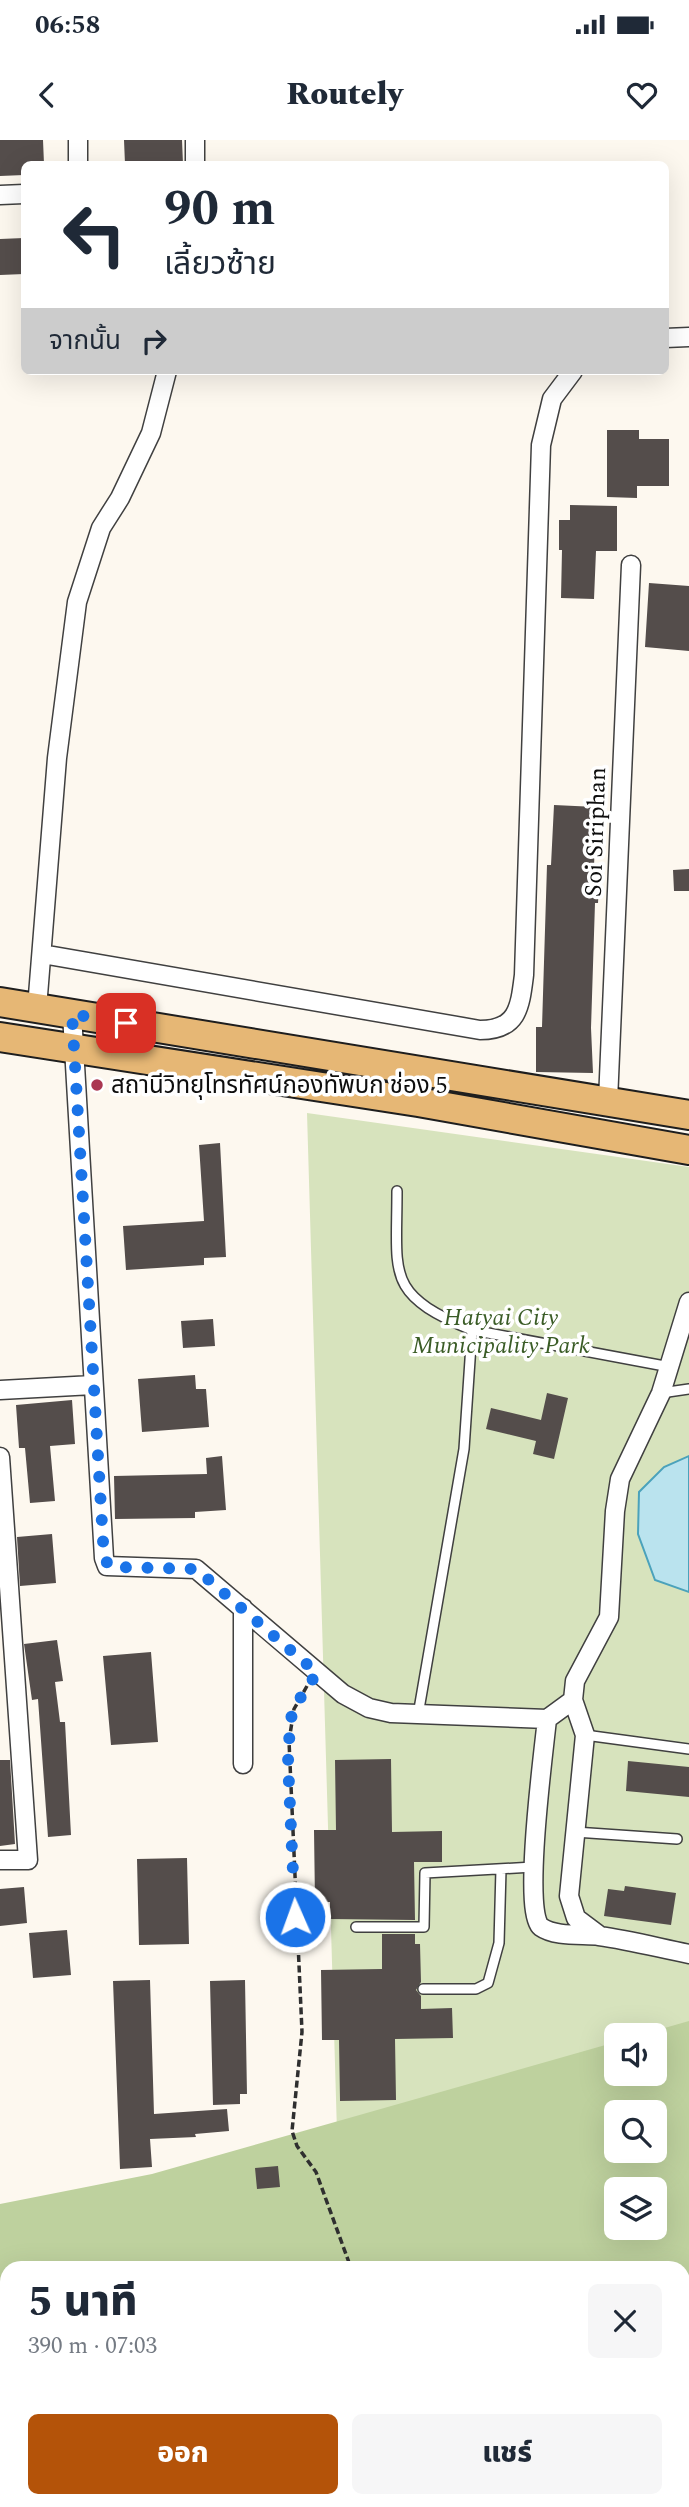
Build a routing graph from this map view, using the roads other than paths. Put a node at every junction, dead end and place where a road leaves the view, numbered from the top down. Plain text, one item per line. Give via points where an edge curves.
1 (78, 140) edge
2 (195, 140) edge
3 (78, 161) edge
4 (195, 161) edge
5 (21, 194) edge
6 (0, 195) edge
7 (689, 337) edge
8 (669, 338) edge
9 (165, 375) edge
10 (570, 375) edge
11 (631, 565) dead end
12 (42, 954) junction
13 (0, 1002) edge
14 (37, 1008) junction
15 (72, 1014) junction
16 (0, 1037) edge
17 (74, 1047) junction
18 (608, 1101) junction
19 (689, 1115) edge
20 (689, 1150) edge
21 (397, 1191) dead end
22 (689, 1302) edge
23 (472, 1330) junction
24 (670, 1367) junction
25 (93, 1385) junction
26 (0, 1390) edge
27 (689, 1390) edge
28 (661, 1393) junction
29 (0, 1457) edge
30 (243, 1608) junction
31 (573, 1700) junction
32 (418, 1715) junction
33 (547, 1719) junction
34 (584, 1735) junction
35 (689, 1749) edge
36 (243, 1764) dead end
37 (573, 1832) junction
38 (677, 1839) dead end
39 (0, 1860) edge
40 (533, 1867) junction
41 (501, 1869) junction
42 (356, 1927) dead end
43 (600, 1936) junction
44 (689, 1954) edge
45 (423, 1989) dead end

1 - 3 street
2 - 4 street
5 - 6 street
7 - 8 street
9 - 12 street via 151,433 101,528 77,602 57,758
10 - 12 street via 552,399 541,445 524,975 519,1009 512,1019 504,1026 480,1030
11 - 18 street, Soi Siriphan
12 - 14 street
13 - 14 main road
14 - 15 main road
15 - 17 street
15 - 18 main road
16 - 17 main road
17 - 20 main road
17 - 25 street
18 - 19 main road
21 - 23 lane via 397,1260 404,1285 429,1311
22 - 24 street
23 - 24 lane
23 - 32 lane via 464,1449
24 - 28 street
25 - 26 street
25 - 30 street via 106,1564 196,1569
27 - 28 lane
28 - 31 street via 620,1479 609,1617 575,1681
29 - 39 street via 28,1860
30 - 32 street via 317,1673 369,1708
30 - 36 street
31 - 33 street
31 - 34 street
32 - 33 street
33 - 40 street
34 - 35 lane
34 - 37 street
37 - 38 lane
37 - 43 street via 570,1908
40 - 41 lane
40 - 43 street via 532,1903 538,1924 555,1931
41 - 42 lane via 425,1873 424,1927
41 - 45 lane via 499,1944 488,1983 476,1989
43 - 44 street

